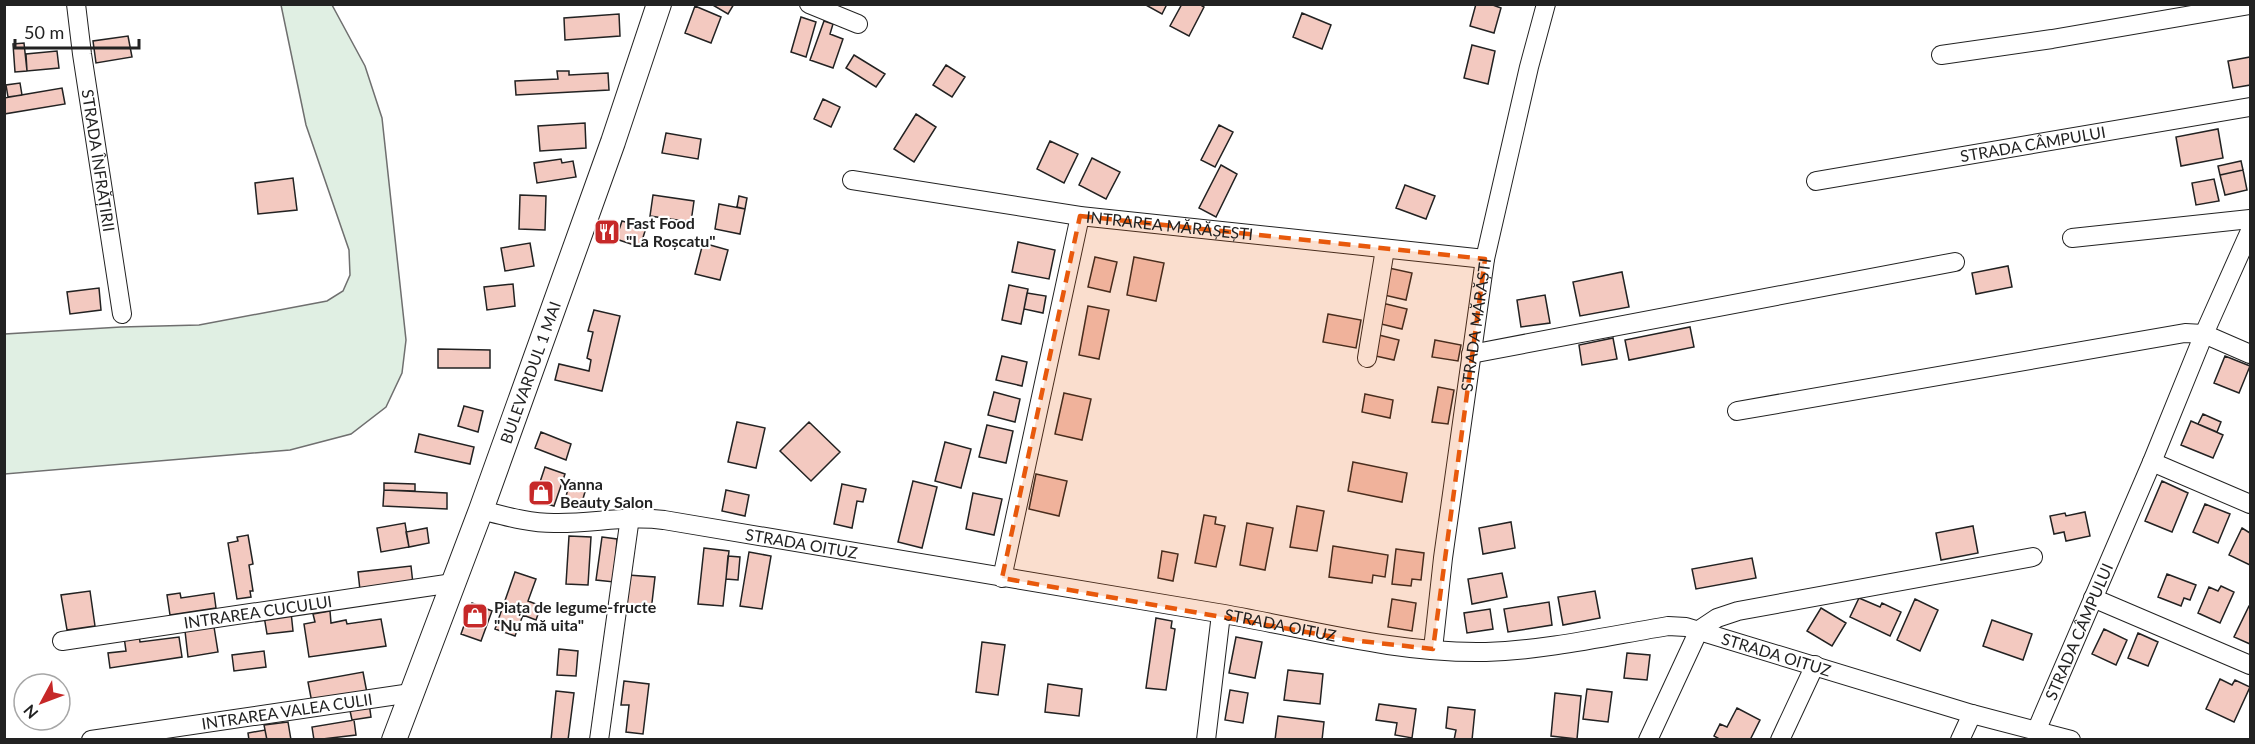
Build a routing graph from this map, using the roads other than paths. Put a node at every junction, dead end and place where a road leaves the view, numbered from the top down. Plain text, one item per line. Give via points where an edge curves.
1 (76, 4) edge
2 (658, 4) edge
3 (809, 4) edge
4 (1546, 4) edge
5 (2250, 5) edge
6 (858, 24) dead end
7 (1941, 55) dead end
8 (2250, 107) edge
9 (852, 180) dead end
10 (1816, 181) dead end
11 (1080, 216) junction
12 (2250, 219) edge
13 (2250, 231) edge
14 (2072, 238) dead end
15 (1385, 249) junction
16 (1485, 259) junction
17 (1955, 262) dead end
18 (122, 314) dead end
19 (2204, 334) junction
20 (1471, 354) junction
21 (2250, 354) edge
22 (1366, 358) dead end
23 (1737, 411) dead end
24 (2152, 462) junction
25 (2250, 504) edge
26 (481, 510) junction
27 (630, 517) junction
28 (2033, 557) dead end
29 (1002, 578) junction
30 (453, 583) junction
31 (2093, 598) junction
32 (1221, 614) junction
33 (1699, 630) junction
34 (62, 641) dead end
35 (1433, 649) junction
36 (1815, 665) junction
37 (2250, 665) edge
38 (411, 693) junction
39 (1972, 714) junction
40 (2037, 729) junction
41 (91, 740) edge
42 (394, 740) edge
43 (599, 740) edge
44 (1206, 740) edge
45 (1648, 740) edge
46 (1780, 740) edge
47 (1960, 740) edge
48 (2071, 740) edge

1 - 18 street, STRADA ÎNFRĂȚIRII
2 - 26 main road, BULEVARDUL 1 MAI via 613,142
3 - 6 street
4 - 16 street, STRADA MĂRĂȘTI
5 - 7 street
8 - 10 street, STRADA CÂMPULUI
9 - 11 street
11 - 15 street, INTRAREA MĂRĂȘEȘTI
11 - 29 street, INTRAREA MĂRĂȘEȘTI
12 - 14 street
13 - 19 street, STRADA CÂMPULUI
15 - 16 street, INTRAREA MĂRĂȘEȘTI
15 - 22 street
16 - 20 street, STRADA MĂRĂȘTI
17 - 20 street
19 - 21 street
19 - 23 street via 2185,333
19 - 24 street, STRADA CÂMPULUI
20 - 35 street, STRADA MĂRĂȘTI
24 - 25 street
24 - 31 street, STRADA CÂMPULUI
26 - 27 street, STRADA OITUZ via 538,523
26 - 30 main road, BULEVARDUL 1 MAI
27 - 29 street, STRADA OITUZ
27 - 43 street
28 - 33 street via 1738,611
29 - 32 street, STRADA OITUZ
30 - 34 street, INTRAREA CUCULUI
30 - 38 main road, BULEVARDUL 1 MAI
31 - 37 street
31 - 40 street, STRADA CÂMPULUI
32 - 35 street, STRADA OITUZ via 1351,640
32 - 44 street
33 - 35 street, STRADA OITUZ via 1668,626 1484,652
33 - 36 street, STRADA OITUZ
33 - 45 street
36 - 39 street, STRADA OITUZ
36 - 46 street
38 - 41 street, INTRAREA VALEA CULII
38 - 42 main road, BULEVARDUL 1 MAI
39 - 40 street, STRADA OITUZ
39 - 47 street
40 - 48 street, STRADA OITUZ

